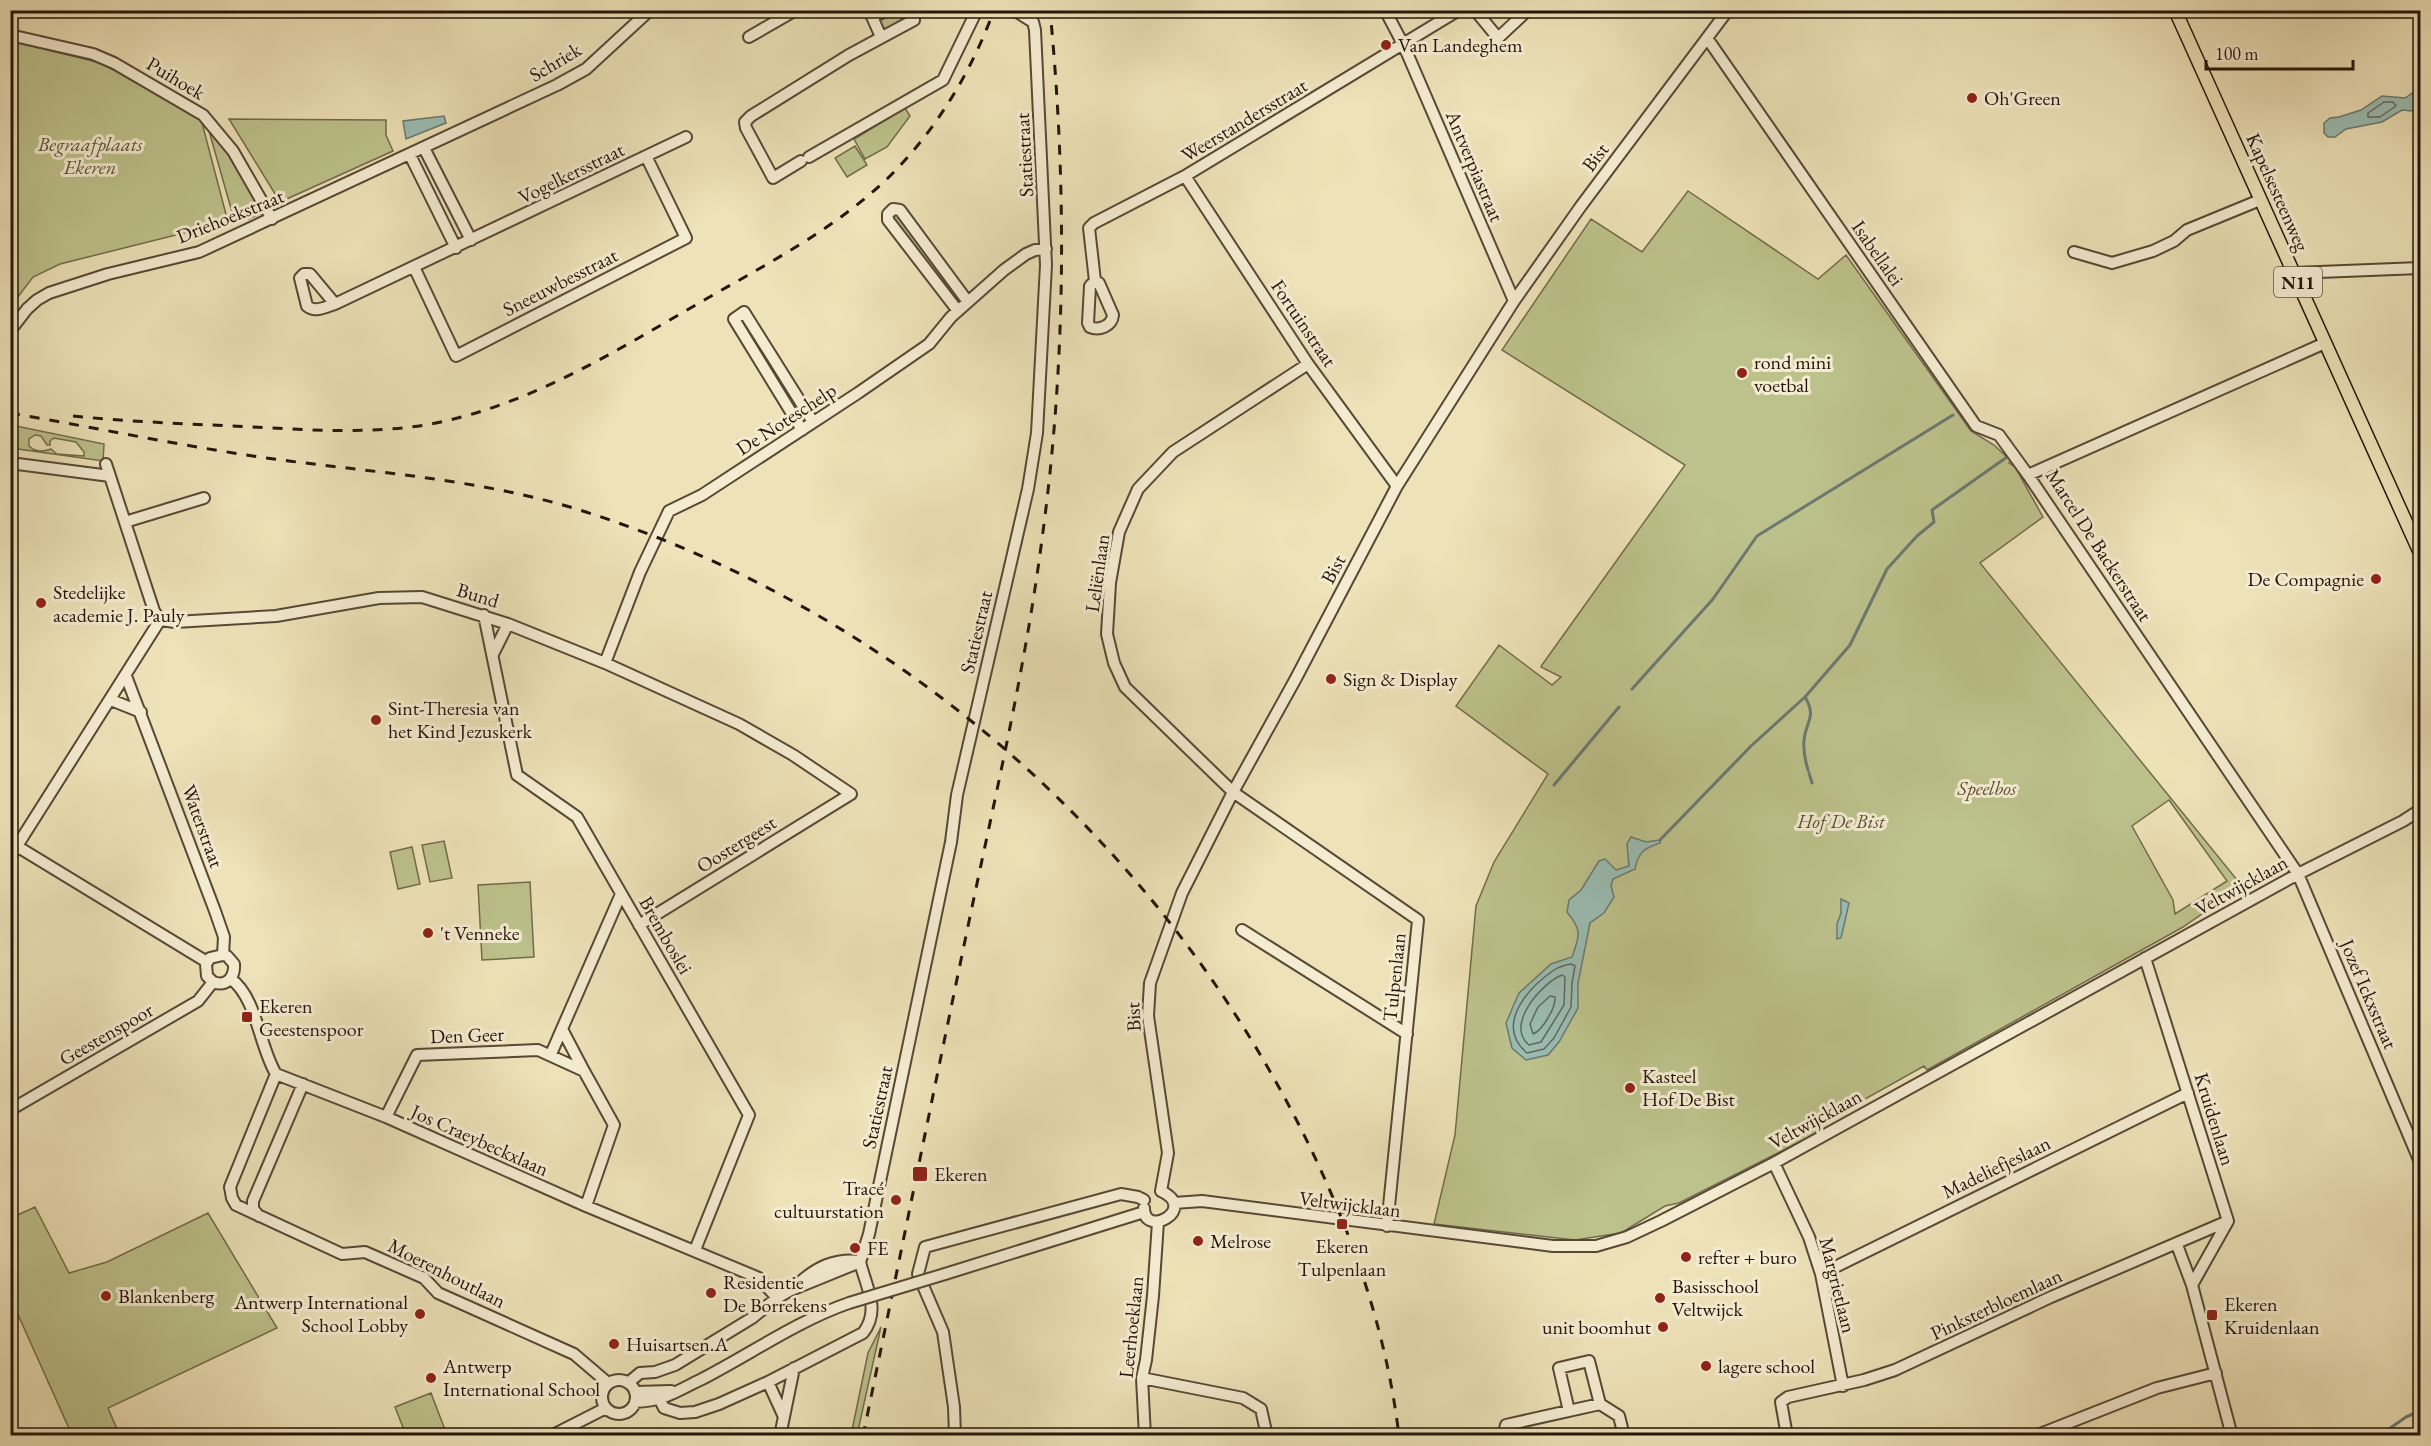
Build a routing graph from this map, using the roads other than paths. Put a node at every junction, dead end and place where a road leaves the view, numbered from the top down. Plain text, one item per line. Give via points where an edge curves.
1 (650, 10) edge
2 (796, 10) edge
3 (888, 10) edge
4 (913, 10) edge
5 (977, 10) edge
6 (1014, 10) edge
7 (1385, 10) edge
8 (1459, 10) edge
9 (1475, 10) edge
10 (1528, 10) edge
11 (1728, 10) edge
12 (2175, 10) edge
13 (871, 14) edge
14 (10, 35) edge
15 (749, 37) dead end
16 (881, 38) junction
17 (1707, 38) junction
18 (1404, 46) junction
19 (467, 127) joint
20 (686, 137) dead end
21 (424, 148) junction
22 (410, 155) junction
23 (646, 156) junction
24 (1185, 176) junction
25 (2260, 200) junction
26 (272, 219) junction
27 (471, 240) junction
28 (456, 248) junction
29 (1046, 249) junction
30 (2074, 252) dead end
31 (414, 267) junction
32 (2421, 268) edge
33 (2294, 273) junction
34 (1095, 281) dead end
35 (1514, 301) junction
36 (968, 302) junction
37 (334, 304) dead end
38 (957, 311) junction
39 (10, 331) edge
40 (2325, 343) junction
41 (1308, 364) junction
42 (813, 422) junction
43 (802, 430) junction
44 (10, 464) edge
45 (106, 464) dead end
46 (2028, 475) junction
47 (110, 476) junction
48 (1397, 486) junction
49 (204, 498) dead end
50 (125, 522) junction
51 (2421, 553) edge
52 (484, 615) junction
53 (160, 620) junction
54 (508, 624) junction
55 (493, 654) junction
56 (605, 663) junction
57 (126, 676) junction
58 (111, 700) junction
59 (141, 712) junction
60 (1233, 792) junction
61 (851, 794) joint
62 (2421, 810) edge
63 (14, 844) edge
64 (10, 858) edge
65 (2298, 874) junction
66 (621, 894) junction
67 (639, 925) junction
68 (1242, 930) dead end
69 (223, 955) junction
70 (2145, 958) junction
71 (207, 962) junction
72 (231, 979) junction
73 (213, 982) junction
74 (563, 1031) junction
75 (1407, 1034) junction
76 (551, 1054) junction
77 (584, 1071) junction
78 (276, 1074) junction
79 (303, 1084) junction
80 (2188, 1092) junction
81 (10, 1110) edge
82 (386, 1117) junction
83 (2421, 1162) edge
84 (1774, 1163) junction
85 (1161, 1191) junction
86 (1144, 1200) junction
87 (1174, 1203) junction
88 (586, 1206) junction
89 (1144, 1212) junction
90 (260, 1217) junction
91 (2228, 1221) junction
92 (1158, 1222) junction
93 (1387, 1226) junction
94 (2177, 1245) junction
95 (695, 1250) junction
96 (860, 1262) junction
97 (1821, 1274) junction
98 (2192, 1285) junction
99 (777, 1298) junction
100 (794, 1368) junction
101 (2216, 1373) junction
102 (1142, 1378) junction
103 (768, 1382) junction
104 (608, 1383) junction
105 (1843, 1386) junction
106 (678, 1390) junction
107 (633, 1392) junction
108 (660, 1400) junction
109 (1600, 1404) junction
110 (606, 1408) junction
111 (1569, 1411) junction
112 (784, 1417) junction
113 (551, 1436) edge
114 (780, 1436) edge
115 (955, 1436) edge
116 (1145, 1436) edge
117 (1267, 1436) edge
118 (1503, 1436) edge
119 (1623, 1436) edge
120 (1787, 1436) edge
121 (2034, 1436) edge
122 (2232, 1436) edge

1 - 19 street, Schriek via 586,69
2 - 15 street
3 - 13 street
4 - 16 street via 914,20
5 - 16 street via 943,80 773,178 745,122
6 - 29 street, Statiestraat via 1032,22 1035,30
7 - 18 street, Antverpiastraat
8 - 18 street, Weerstandersstraat
9 - 10 street via 1498,38
11 - 17 street, Bist
12 - 25 main road, Kapelsesteenweg / N11
13 - 16 street
14 - 26 street, Puihoek via 93,54 203,115 233,151
17 - 35 street, Bist
17 - 46 street, Isabellalei via 1976,426 1999,435
18 - 24 street, Weerstandersstraat
18 - 35 street, Antverpiastraat
19 - 21 street, Driehoekstraat
20 - 23 street, Vogelkersstraat
21 - 22 street, Driehoekstraat
21 - 27 street
22 - 26 street, Driehoekstraat
22 - 28 street
23 - 27 street, Vogelkersstraat
23 - 31 street, Sneeuwbesstraat via 686,238 456,356
24 - 34 street, Weerstandersstraat via 1089,228
24 - 41 street, Fortuinstraat
25 - 30 street via 2187,231 2153,251 2112,264
25 - 33 main road, Kapelsesteenweg / N11
26 - 39 street, Driehoekstraat via 199,252 49,293 27,309
27 - 28 street, Vogelkersstraat
28 - 31 street, Vogelkersstraat
29 - 36 street, De Noteschelp via 1026,254
29 - 96 street, Statiestraat via 1033,459 957,795 951,842
31 - 37 street, Vogelkersstraat
32 - 33 street
33 - 40 main road, Kapelsesteenweg / N11
35 - 48 street, Bist
36 - 38 street, De Noteschelp
36 - 38 street via 900,210 890,211 888,220
38 - 42 street, De Noteschelp via 928,344
40 - 46 street, Marcel De Backerstraat
40 - 51 main road, Kapelsesteenweg / N11
41 - 48 street, Fortuinstraat
41 - 60 street, Leliënlaan via 1173,452 1138,489 1119,532 1110,583 1107,634 1125,687
42 - 43 street, De Noteschelp
42 - 43 street via 744,312 734,318
43 - 56 street, De Noteschelp via 702,495 669,511 640,572
44 - 47 street
45 - 47 street
46 - 65 street, Marcel De Backerstraat
47 - 50 street
48 - 60 street, Bist
49 - 50 street
50 - 53 street
52 - 53 street, Bund via 406,596 276,616
52 - 54 street, Bund
52 - 55 street, Bremboslei
53 - 57 street
54 - 55 street
54 - 56 street, Bund
55 - 66 street, Bremboslei via 518,776 577,817
56 - 61 street, Bund via 739,724
57 - 58 street
57 - 59 street, Waterstraat
58 - 59 street
58 - 63 street
59 - 69 street, Waterstraat via 224,937
60 - 75 street, Tulpenlaan via 1418,920
60 - 85 street, Bist via 1182,893 1150,983 1148,1016 1168,1153
61 - 67 street, Oostergeest
62 - 65 street, Veltwijcklaan
63 - 64 street
63 - 71 street
65 - 70 street, Veltwijcklaan
65 - 83 street, Jozef Ickxstraat
66 - 67 street, Bremboslei
66 - 74 street
67 - 95 street, Bremboslei via 749,1115
68 - 75 street
69 - 71 street
69 - 72 street via 234,964
70 - 80 street, Kruidenlaan
70 - 84 street, Veltwijcklaan
71 - 73 street via 207,976
72 - 73 street via 222,984
72 - 78 street via 245,995 267,1060
73 - 81 street, Geestenspoor via 198,1001
74 - 76 street
74 - 77 street
75 - 93 street, Tulpenlaan
76 - 77 street, Den Geer
76 - 82 street, Den Geer via 538,1050 417,1055
77 - 88 street via 614,1125
78 - 79 street, Jos Craeybeckxlaan
78 - 90 street, Moerenhoutlaan via 230,1187 236,1205
79 - 82 street, Jos Craeybeckxlaan
79 - 90 street via 253,1201 253,1209
80 - 91 street, Kruidenlaan
80 - 97 street, Madeliefjeslaan
82 - 88 street, Jos Craeybeckxlaan
84 - 93 street, Veltwijcklaan via 1627,1237 1596,1246 1553,1246
84 - 97 street, Margrietlaan via 1809,1237
85 - 86 street
85 - 87 street
86 - 89 street
86 - 115 street via 1121,1194 925,1247 918,1274 943,1332
87 - 92 street via 1167,1220
87 - 93 street, Veltwijcklaan via 1202,1201
88 - 95 street, Jos Craeybeckxlaan
89 - 92 street
89 - 106 street, bridge via 849,1303
90 - 104 street, Moerenhoutlaan via 342,1254 365,1252 424,1278 438,1293 574,1354
91 - 94 street, Pinksterbloemlaan
91 - 98 street
92 - 102 street, Leerhoeklaan via 1154,1296
94 - 98 street
94 - 105 street, Pinksterbloemlaan via 2050,1297 1895,1370
95 - 99 street, Jos Craeybeckxlaan via 759,1278
96 - 99 street via 845,1259 822,1266
96 - 100 street via 873,1304 871,1321 856,1337
97 - 105 street, Margrietlaan
98 - 101 street
99 - 107 street via 675,1365 640,1373
100 - 103 street
100 - 112 street
101 - 121 street via 2157,1388
101 - 122 street
102 - 116 street, Leerhoeklaan
102 - 117 street via 1243,1398 1261,1409
103 - 108 street via 695,1412 664,1408
103 - 112 street
104 - 107 street via 616,1380
104 - 110 street via 602,1394
105 - 120 street, Pinksterbloemlaan via 1788,1397 1782,1402
106 - 107 street
106 - 108 street
107 - 108 street
107 - 110 street via 630,1410 617,1414
109 - 111 street
109 - 111 street via 1589,1361 1559,1368
109 - 119 street via 1619,1416
110 - 113 street
111 - 118 street via 1506,1425
112 - 114 street

